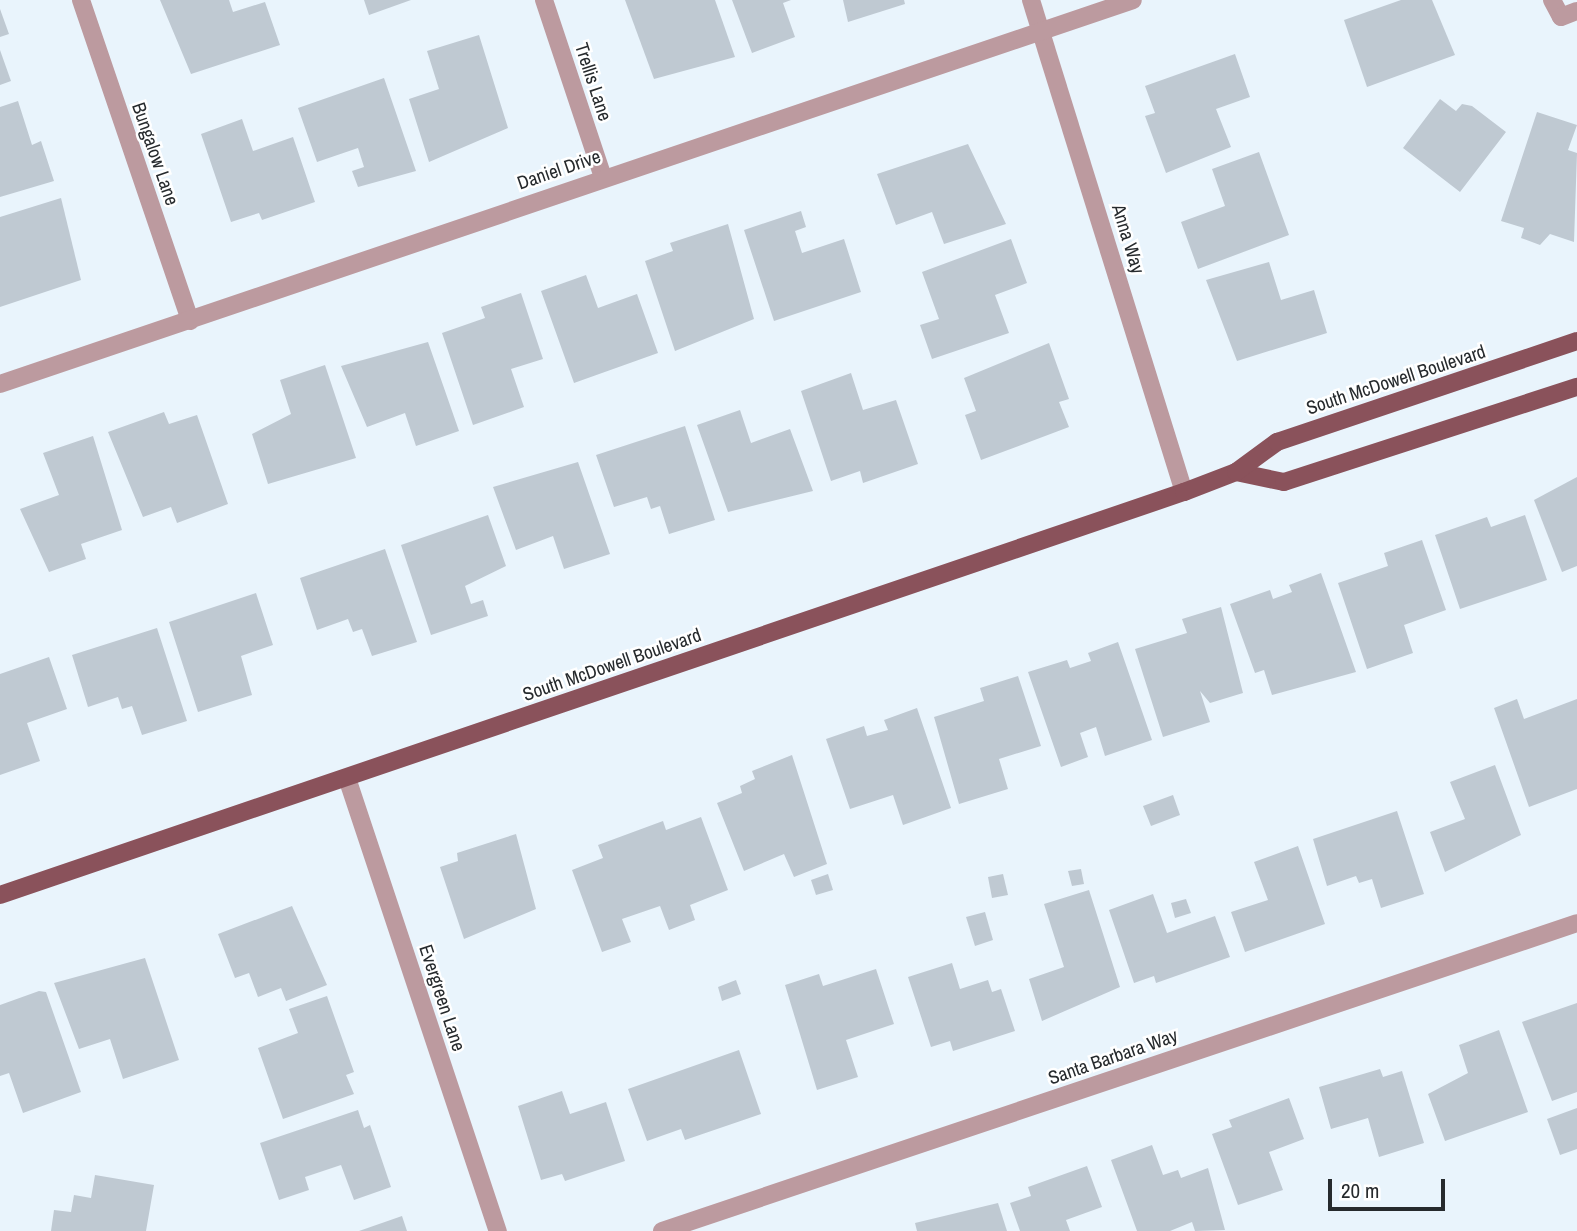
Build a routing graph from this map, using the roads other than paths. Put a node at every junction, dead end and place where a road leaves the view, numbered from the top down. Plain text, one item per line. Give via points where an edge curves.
1 (80, 0) edge
2 (544, 0) edge
3 (1031, 0) edge
4 (1133, 0) edge
5 (1552, 0) edge
6 (1577, 11) edge
7 (1040, 28) junction
8 (603, 177) junction
9 (190, 321) junction
10 (1577, 341) edge
11 (0, 384) edge
12 (1577, 387) edge
13 (1236, 472) junction
14 (1184, 492) junction
15 (347, 778) junction
16 (0, 895) edge
17 (1577, 923) edge
18 (498, 1231) edge
19 (662, 1231) edge

1 - 9 street, Bungalow Lane
2 - 8 street, Trellis Lane
3 - 7 street, Anna Way
4 - 7 street, Daniel Drive
5 - 6 street via 1561,17
7 - 8 street, Daniel Drive
7 - 14 street, Anna Way
8 - 9 street, Daniel Drive
9 - 11 street, Daniel Drive
10 - 13 main road, South McDowell Boulevard via 1277,442
12 - 13 main road via 1284,482
13 - 14 main road, South McDowell Boulevard
14 - 15 main road, South McDowell Boulevard
15 - 16 main road, South McDowell Boulevard
15 - 18 street, Evergreen Lane
17 - 19 street, Santa Barbara Way

